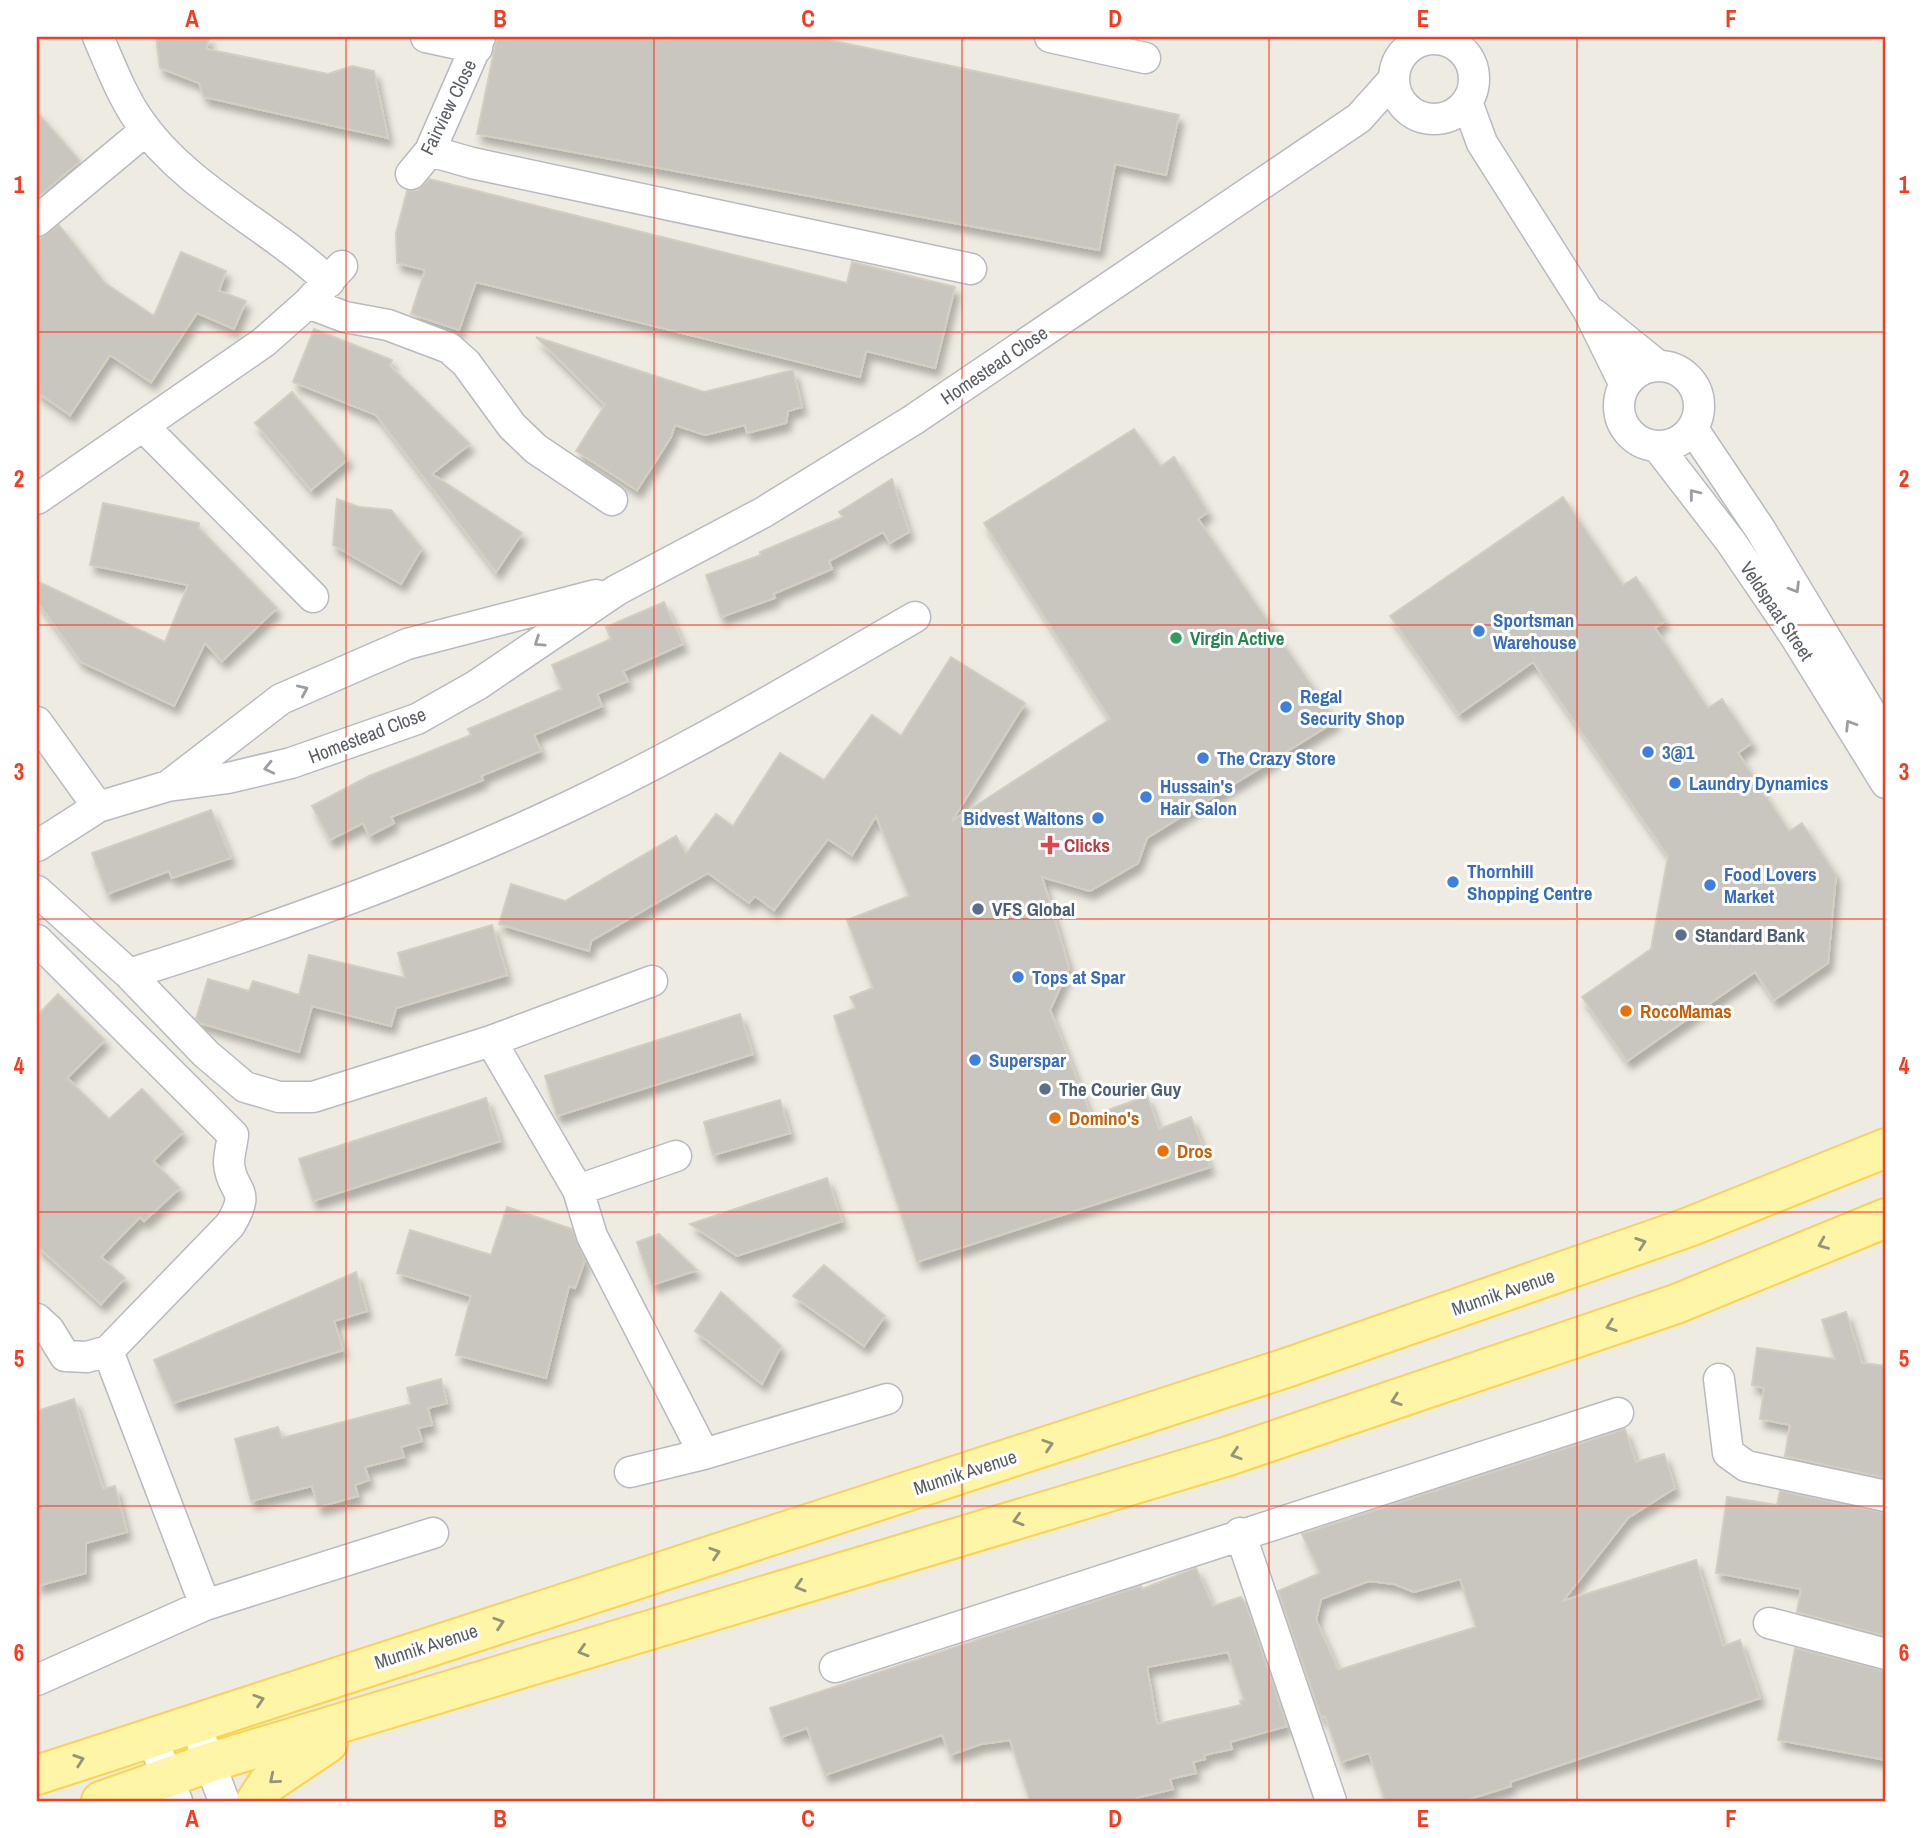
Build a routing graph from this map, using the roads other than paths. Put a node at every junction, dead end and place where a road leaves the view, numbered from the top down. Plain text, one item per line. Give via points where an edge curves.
1 (98, 37) edge
2 (426, 37) edge
3 (1050, 37) edge
4 (1422, 38) edge
5 (478, 42) edge
6 (1145, 58) dead end
7 (1395, 58) edge
8 (1445, 112) junction
9 (1359, 118) junction
10 (146, 130) junction
11 (430, 151) junction
12 (411, 174) dead end
13 (37, 221) edge
14 (971, 269) dead end
15 (308, 303) junction
16 (1588, 310) junction
17 (1657, 365) junction
18 (1625, 385) junction
19 (142, 426) junction
20 (1693, 429) junction
21 (1657, 446) junction
22 (37, 499) edge
23 (612, 500) dead end
24 (617, 590) junction
25 (313, 597) dead end
26 (915, 617) dead end
27 (37, 722) edge
28 (1886, 738) edge
29 (1886, 783) edge
30 (168, 786) junction
31 (98, 807) junction
32 (37, 846) edge
33 (37, 891) edge
34 (37, 940) edge
35 (129, 974) junction
36 (652, 981) dead end
37 (491, 1041) junction
38 (1886, 1126) edge
39 (1873, 1153) edge
40 (676, 1156) dead end
41 (578, 1190) junction
42 (1886, 1218) edge
43 (41, 1328) edge
44 (108, 1351) junction
45 (1719, 1379) dead end
46 (887, 1399) dead end
47 (1618, 1413) dead end
48 (704, 1454) junction
49 (630, 1472) dead end
50 (1886, 1496) edge
51 (433, 1533) dead end
52 (1240, 1533) junction
53 (205, 1605) junction
54 (1769, 1623) dead end
55 (1886, 1654) edge
56 (835, 1667) dead end
57 (37, 1680) edge
58 (419, 1701) junction
59 (194, 1721) junction
60 (151, 1736) junction
61 (211, 1762) junction
62 (37, 1775) edge
63 (173, 1790) edge
64 (101, 1801) edge
65 (224, 1801) edge
66 (256, 1801) edge
67 (1332, 1801) edge

1 - 10 street
2 - 5 street
3 - 6 street
4 - 7 street
4 - 8 street via 1448,41 1467,55 1475,79
5 - 11 street, Fairview Close
7 - 8 street via 1401,102
7 - 9 street, Homestead Close
8 - 9 street
8 - 16 street via 1482,143
9 - 24 street, Homestead Close via 912,420 764,512
10 - 13 street
10 - 15 street via 205,188 299,254 336,274
11 - 12 street, Fairview Close
11 - 14 street
15 - 19 street via 264,342
15 - 23 street via 449,348 536,449
16 - 17 street
16 - 18 street
17 - 18 street via 1644,368
17 - 20 street via 1682,372 1698,392 1700,405
18 - 21 street via 1619,412 1623,425 1643,443
19 - 22 street
19 - 25 street
20 - 21 street via 1671,445
20 -> 28 street, Veldspaat Street via 1760,529
29 -> 21 street, Veldspaat Street via 1738,552
24 -> 30 street, Homestead Close via 477,685 417,719 291,763
30 -> 24 street, Homestead Close via 281,699 407,644
26 - 35 street via 574,804 365,894
27 - 31 street
30 - 31 street, Homestead Close
31 - 32 street, Homestead Close
33 - 35 street
34 - 44 street via 233,1135 229,1164 241,1206 230,1225
35 - 37 street via 206,1054 245,1087 279,1097 313,1097
36 - 37 street
37 - 41 street
38 - 39 main road
59 -> 39 main road, Munnik Avenue via 1286,1368 1689,1227
40 - 41 street
41 - 48 street via 593,1236
42 -> 58 main road via 1675,1304 1301,1432
43 - 44 street via 65,1356 87,1357
44 - 53 street
45 - 50 street via 1728,1453 1736,1461
46 - 48 street
47 - 52 street
48 - 49 street
51 - 53 street
52 - 56 street
52 - 67 street
53 - 57 street
54 - 55 street
58 - 61 main road
58 -> 66 main road via 318,1748 267,1784
59 - 60 main road, Munnik Avenue
59 - 61 street
62 -> 60 main road, Munnik Avenue
60 - 63 street
61 - 63 main road
61 - 65 street
63 - 64 main road

